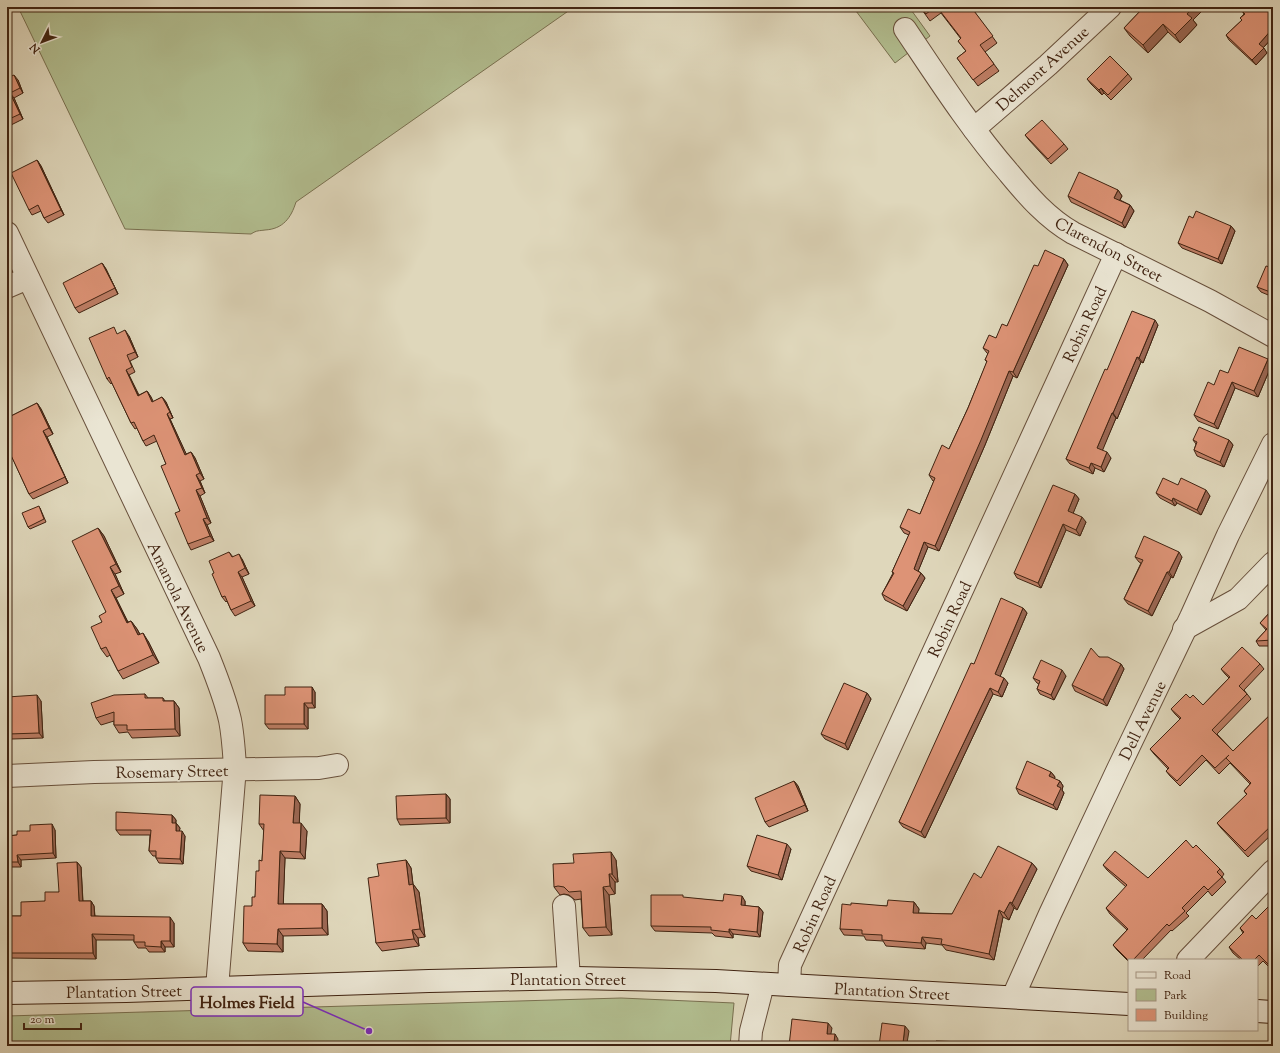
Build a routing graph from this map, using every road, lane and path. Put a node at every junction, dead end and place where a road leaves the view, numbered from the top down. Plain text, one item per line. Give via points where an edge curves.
1 (1110, 7) edge
2 (905, 29) dead end
3 (974, 129) junction
4 (7, 234) edge
5 (1116, 254) junction
6 (28, 278) junction
7 (7, 287) edge
8 (1273, 336) edge
9 (1273, 444) edge
10 (1273, 563) edge
11 (1184, 629) junction
12 (336, 765) dead end
13 (235, 770) junction
14 (7, 776) edge
15 (1273, 871) edge
16 (564, 906) dead end
17 (1189, 959) edge
18 (569, 978) junction
19 (763, 984) junction
20 (789, 985) junction
21 (217, 988) junction
22 (7, 993) edge
23 (1013, 997) junction
24 (1128, 1004) edge
25 (1258, 1011) edge
26 (1273, 1012) edge
27 (750, 1046) edge

1 - 3 street, Delmont Avenue
2 - 3 street, Clarendon Street
3 - 5 street, Clarendon Street via 1046,214 1073,233
4 - 6 street, Amanola Avenue
5 - 8 street, Clarendon Street
5 - 20 street, Robin Road via 790,965
6 - 7 street
6 - 13 street, Amanola Avenue via 209,658 230,721
9 - 11 street, Dell Avenue
10 - 11 street via 1238,599
11 - 23 street, Dell Avenue
12 - 13 street, Rosemary Street via 319,768
13 - 14 street, Rosemary Street
13 - 21 street, Amanola Avenue
15 - 17 street
16 - 18 street
18 - 19 street, Plantation Street
18 - 21 street, Plantation Street
19 - 20 street, Plantation Street
19 - 27 street via 751,1031
20 - 23 street, Plantation Street
21 - 22 street, Plantation Street
23 - 24 street, Plantation Street
25 - 26 street

